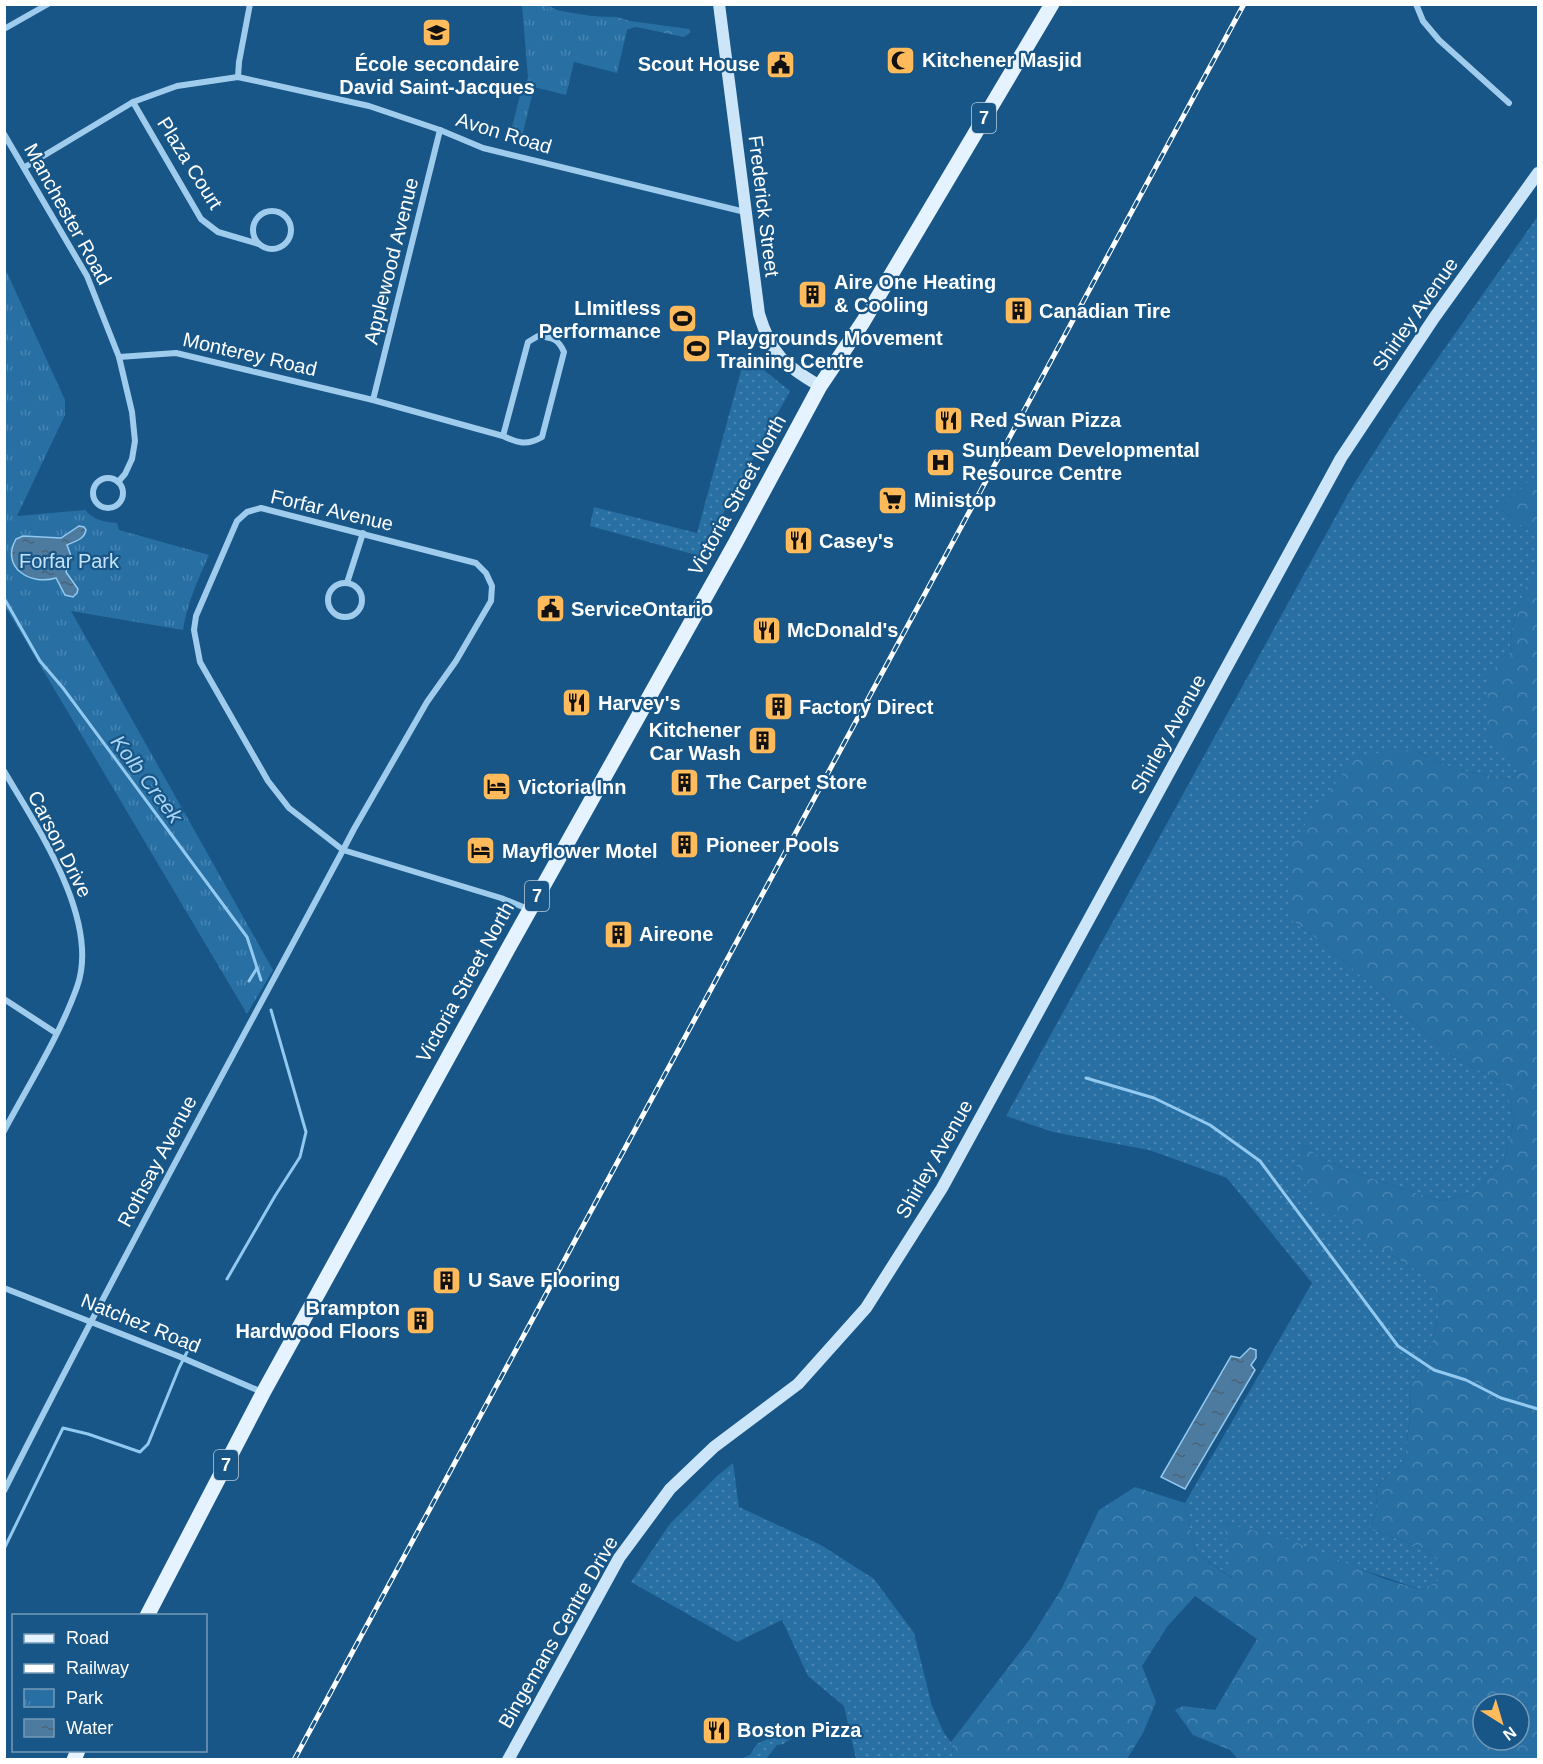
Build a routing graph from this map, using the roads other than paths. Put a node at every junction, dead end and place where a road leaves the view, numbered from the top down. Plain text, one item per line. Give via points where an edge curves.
1 (48, 4) edge
2 (249, 4) edge
3 (719, 4) edge
4 (1052, 4) edge
5 (1416, 4) edge
6 (4, 29) edge
7 (238, 76) junction
8 (133, 102) junction
9 (1509, 103) dead end
10 (440, 130) junction
11 (4, 134) edge
12 (25, 167) junction
13 (1539, 173) edge
14 (746, 212) junction
15 (259, 244) junction
16 (119, 357) junction
17 (820, 386) junction
18 (373, 400) junction
19 (503, 436) junction
20 (118, 482) junction
21 (363, 533) junction
22 (347, 583) junction
23 (4, 771) edge
24 (343, 850) junction
25 (529, 910) junction
26 (4, 999) edge
27 (56, 1033) junction
28 (4, 1131) edge
29 (4, 1288) edge
30 (91, 1320) junction
31 (851, 1326) joint
32 (263, 1392) junction
33 (4, 1491) edge
34 (148, 1614) edge
35 (508, 1760) edge

1 - 6 street
2 - 7 street
3 - 14 main road, Frederick Street
4 - 17 main road, Victoria Street North / 7 via 863,322
5 - 9 street via 1423,21 1439,40
7 - 8 street, Avon Road via 177,86
7 - 10 street, Avon Road via 369,106
8 - 12 street, Avon Road
8 - 15 street, Plaza Court via 201,219 218,232
10 - 14 street, Avon Road via 483,148
10 - 18 street, Applewood Avenue
11 - 12 street, Manchester Road
12 - 16 street, Manchester Road via 87,276
13 - 31 main road, Shirley Avenue via 1434,318 1341,458 942,1188
14 - 17 main road, Frederick Street via 765,336 785,363
15 - 15 street, Plaza Court via 274,249 284,245 292,231 285,215 271,210 257,218 253,230
16 - 18 street, Monterey Road via 176,353
16 - 20 street, Manchester Road via 135,441 132,459
17 - 25 main road, Victoria Street North / 7
18 - 19 street, Monterey Road
19 - 19 street, Monterey Road via 520,444 542,437 564,352 560,343 551,338 538,336 528,342
20 - 20 street, Manchester Road via 107,478 98,482 93,491 100,506 114,507 122,500 123,489
21 - 22 street
21 - 24 street, Forfar Avenue via 476,563 492,586 491,601 427,702
21 - 24 street, Forfar Avenue via 261,508 247,512 237,521 196,616 194,630 200,662 268,781 289,808
22 - 22 street via 336,586 329,599 334,613 344,617 358,611 362,600 356,587
23 - 27 street, Carson Drive via 57,865 75,906 83,951 78,986
24 - 25 street, Forfar Avenue
24 - 30 street, Rothsay Avenue
25 - 32 main road, Victoria Street North / 7
26 - 27 street
27 - 28 street, Carson Drive
29 - 30 street, Natchez Road
30 - 32 street, Natchez Road
30 - 33 street, Rothsay Avenue
31 - 35 main road, Bingemans Centre Drive via 798,1384 714,1447 670,1490 619,1558
32 - 34 main road, Victoria Street North / 7

